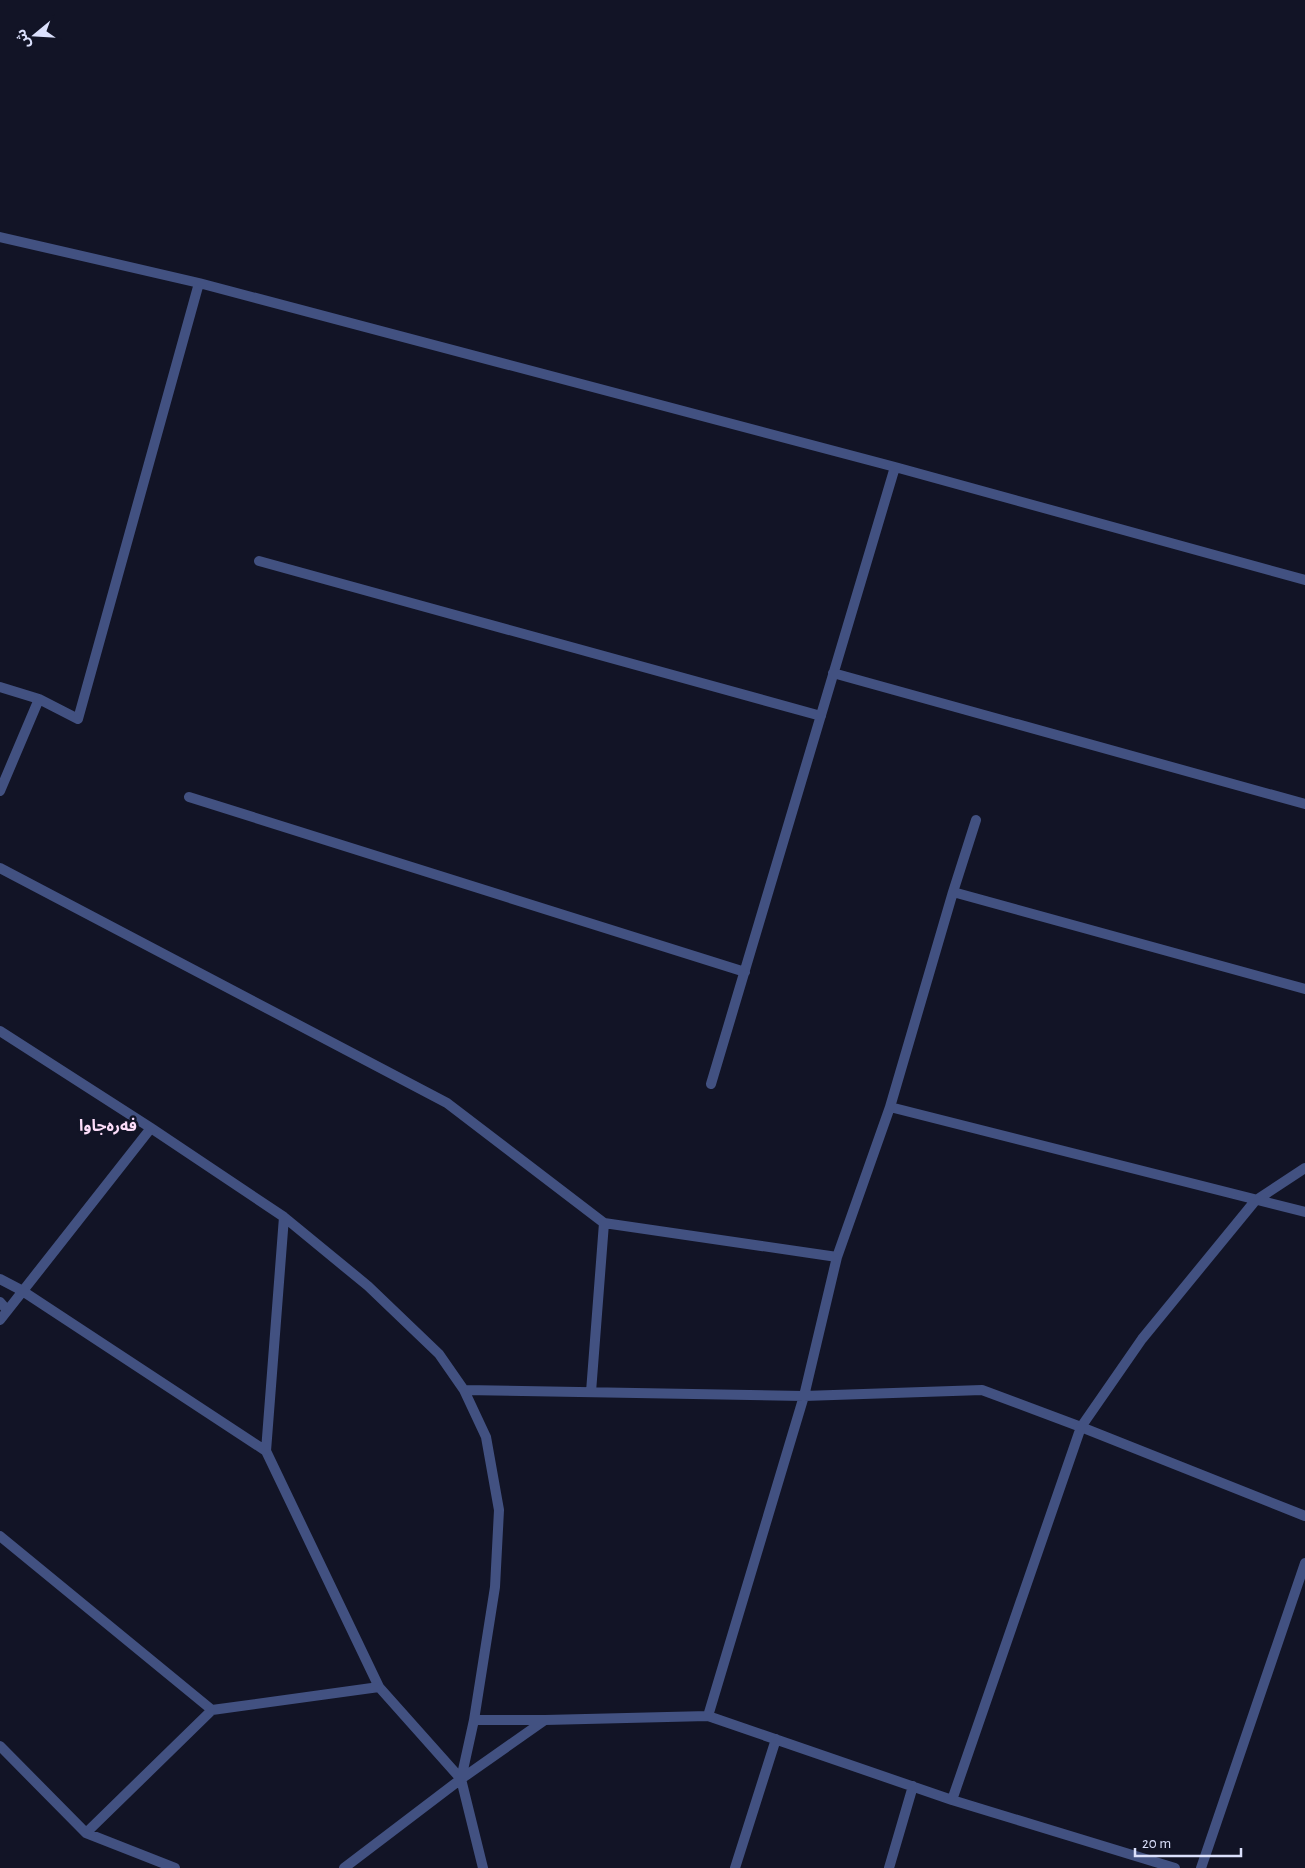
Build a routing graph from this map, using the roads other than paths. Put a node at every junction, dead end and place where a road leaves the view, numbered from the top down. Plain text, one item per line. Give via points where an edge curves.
1 (0, 237) edge
2 (199, 283) junction
3 (895, 467) junction
4 (259, 561) dead end
5 (1305, 580) edge
6 (833, 673) junction
7 (0, 687) edge
8 (40, 699) junction
9 (821, 716) junction
10 (0, 791) edge
11 (189, 797) dead end
12 (1305, 804) edge
13 (976, 820) dead end
14 (0, 868) edge
15 (953, 892) junction
16 (745, 972) junction
17 (1305, 988) edge
18 (0, 1031) edge
19 (712, 1084) dead end
20 (890, 1107) junction
21 (151, 1128) junction
22 (1305, 1168) edge
23 (1255, 1201) junction
24 (1305, 1212) edge
25 (284, 1217) junction
26 (604, 1223) junction
27 (837, 1257) junction
28 (0, 1279) edge
29 (22, 1290) junction
30 (0, 1302) edge
31 (7, 1310) junction
32 (0, 1320) edge
33 (464, 1390) junction
34 (591, 1392) junction
35 (804, 1396) junction
36 (1081, 1427) junction
37 (266, 1451) junction
38 (1305, 1516) edge
39 (0, 1536) edge
40 (1305, 1563) edge
41 (379, 1687) junction
42 (212, 1710) junction
43 (708, 1716) junction
44 (474, 1720) junction
45 (545, 1720) junction
46 (776, 1739) junction
47 (0, 1746) edge
48 (461, 1779) junction
49 (913, 1786) junction
50 (952, 1800) junction
51 (86, 1833) junction
52 (175, 1868) edge
53 (344, 1868) edge
54 (483, 1868) edge
55 (735, 1868) edge
56 (889, 1868) edge
57 (1175, 1868) edge
58 (1201, 1868) edge

1 - 2 street
2 - 3 street
2 - 8 street via 78,719
3 - 5 street
3 - 6 street
4 - 9 street
6 - 9 street
6 - 12 street
7 - 8 street
8 - 10 street
9 - 16 street
11 - 16 street
13 - 15 street
14 - 26 street via 447,1103
15 - 17 street
15 - 20 street
16 - 19 street
18 - 21 street
20 - 23 street
20 - 27 street
21 - 25 street
21 - 29 street
22 - 23 street
23 - 24 street
23 - 36 street via 1142,1339
25 - 33 street via 368,1286 439,1354
25 - 37 street
26 - 27 street
26 - 34 street
27 - 35 street
28 - 29 street
29 - 31 street
29 - 37 street
30 - 31 street
31 - 32 street
33 - 34 street
33 - 44 street via 486,1437 499,1510 495,1588
34 - 35 street
35 - 36 street via 982,1390
35 - 43 street
36 - 38 street
36 - 50 street
37 - 41 street
39 - 42 street
40 - 58 street
41 - 42 street
41 - 48 street
42 - 51 street
43 - 45 street
43 - 46 street
44 - 45 street
44 - 48 street
45 - 48 street
46 - 49 street
46 - 55 street
47 - 51 street
48 - 53 street
48 - 54 street
49 - 50 street
49 - 56 street
50 - 57 street
51 - 52 street

